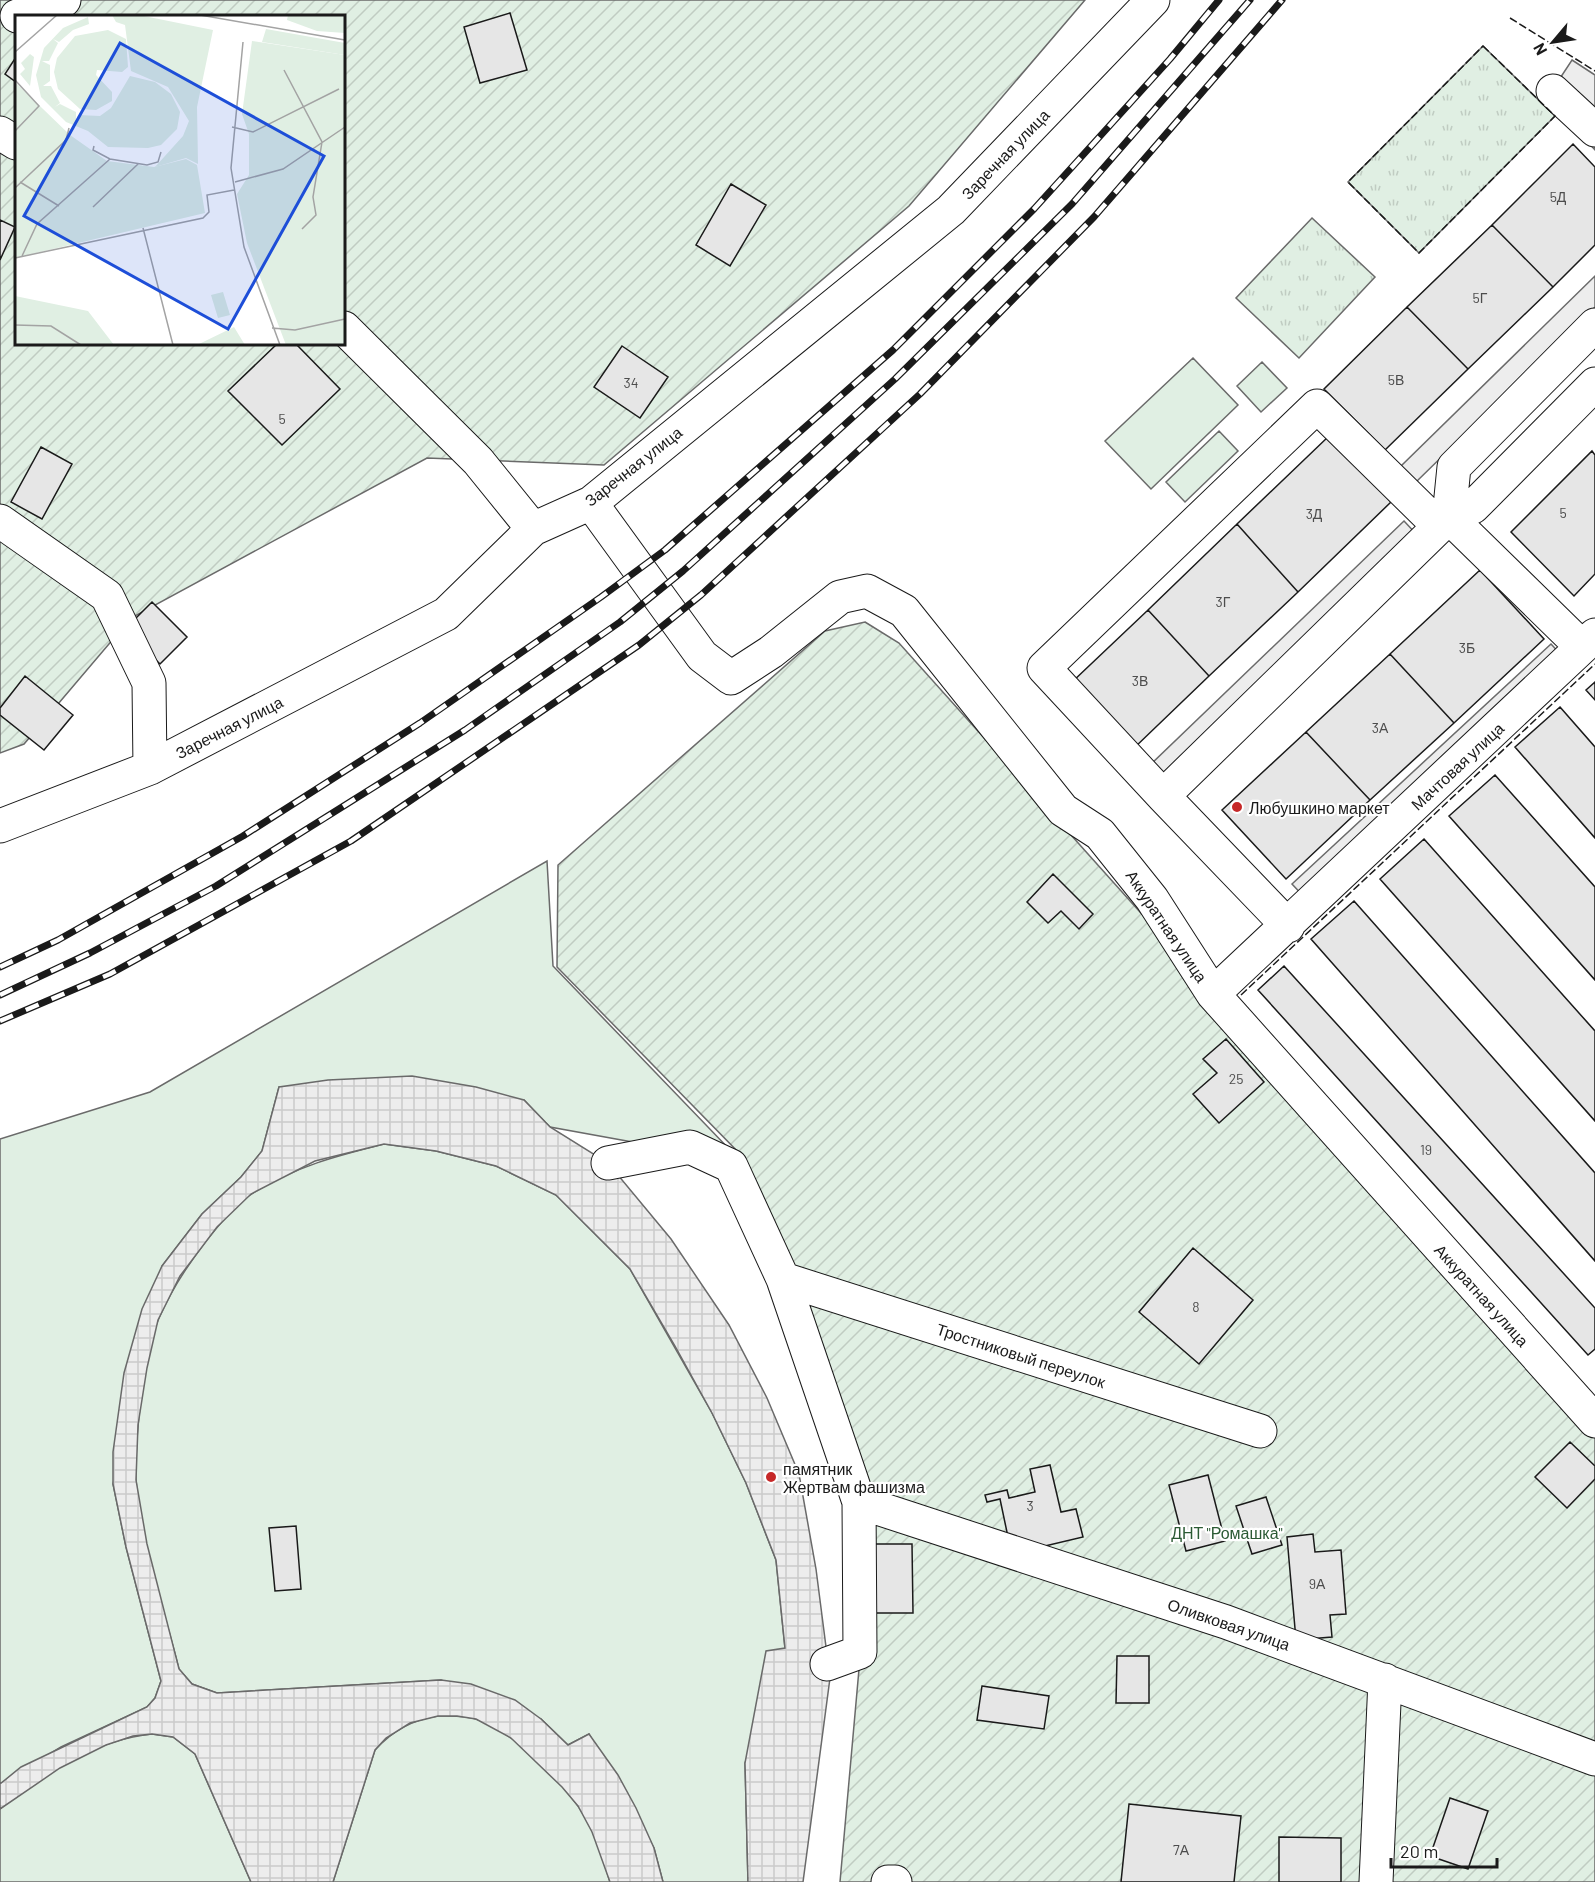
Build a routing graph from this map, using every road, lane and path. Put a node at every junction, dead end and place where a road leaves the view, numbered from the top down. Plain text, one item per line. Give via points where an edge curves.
1 (64, 0) edge
2 (1153, 0) edge
3 (23, 15) edge
4 (15, 18) edge
5 (0, 26) edge
6 (1553, 91) dead end
7 (1595, 130) edge
8 (0, 133) edge
9 (15, 142) edge
10 (1595, 325) edge
11 (345, 329) edge
12 (1595, 384) edge
13 (591, 502) junction
14 (0, 521) edge
15 (1444, 522) junction
16 (533, 529) junction
17 (1589, 641) edge
18 (150, 768) junction
19 (1163, 796) junction
20 (0, 826) edge
21 (1288, 926) junction
22 (1213, 994) junction
23 (608, 1163) dead end
24 (783, 1280) junction
25 (1595, 1421) edge
26 (1260, 1431) dead end
27 (859, 1502) junction
28 (827, 1664) dead end
29 (1385, 1680) junction
30 (1595, 1759) edge
31 (888, 1882) edge
32 (895, 1882) edge
33 (1376, 1882) edge

1 - 3 street
2 - 13 street, Заречная улица via 951,210
4 - 5 street
6 - 7 street
8 - 9 street
10 - 15 street via 1454,468
11 - 16 street via 478,461
12 - 15 street via 1473,507
13 - 16 street, Заречная улица
13 - 22 street, Аккуратная улица via 702,656 731,678 840,597 867,591 904,611 1063,810 1100,834 1152,898
14 - 18 street via 107,596 149,682
15 - 17 street
15 - 19 street
15 - 19 street via 1317,406 1044,668
16 - 18 street, Заречная улица via 446,614
17 - 21 street, Мачтовая улица
18 - 20 street, Заречная улица
19 - 21 street
21 - 22 street, Мачтовая улица
22 - 25 street, Аккуратная улица
23 - 24 street via 690,1147 730,1166
24 - 26 street, Тростниковый переулок
24 - 27 street
27 - 28 street via 860,1652
27 - 29 street, Оливковая улица via 1226,1622
29 - 30 street, Оливковая улица
29 - 33 street
31 - 32 street

